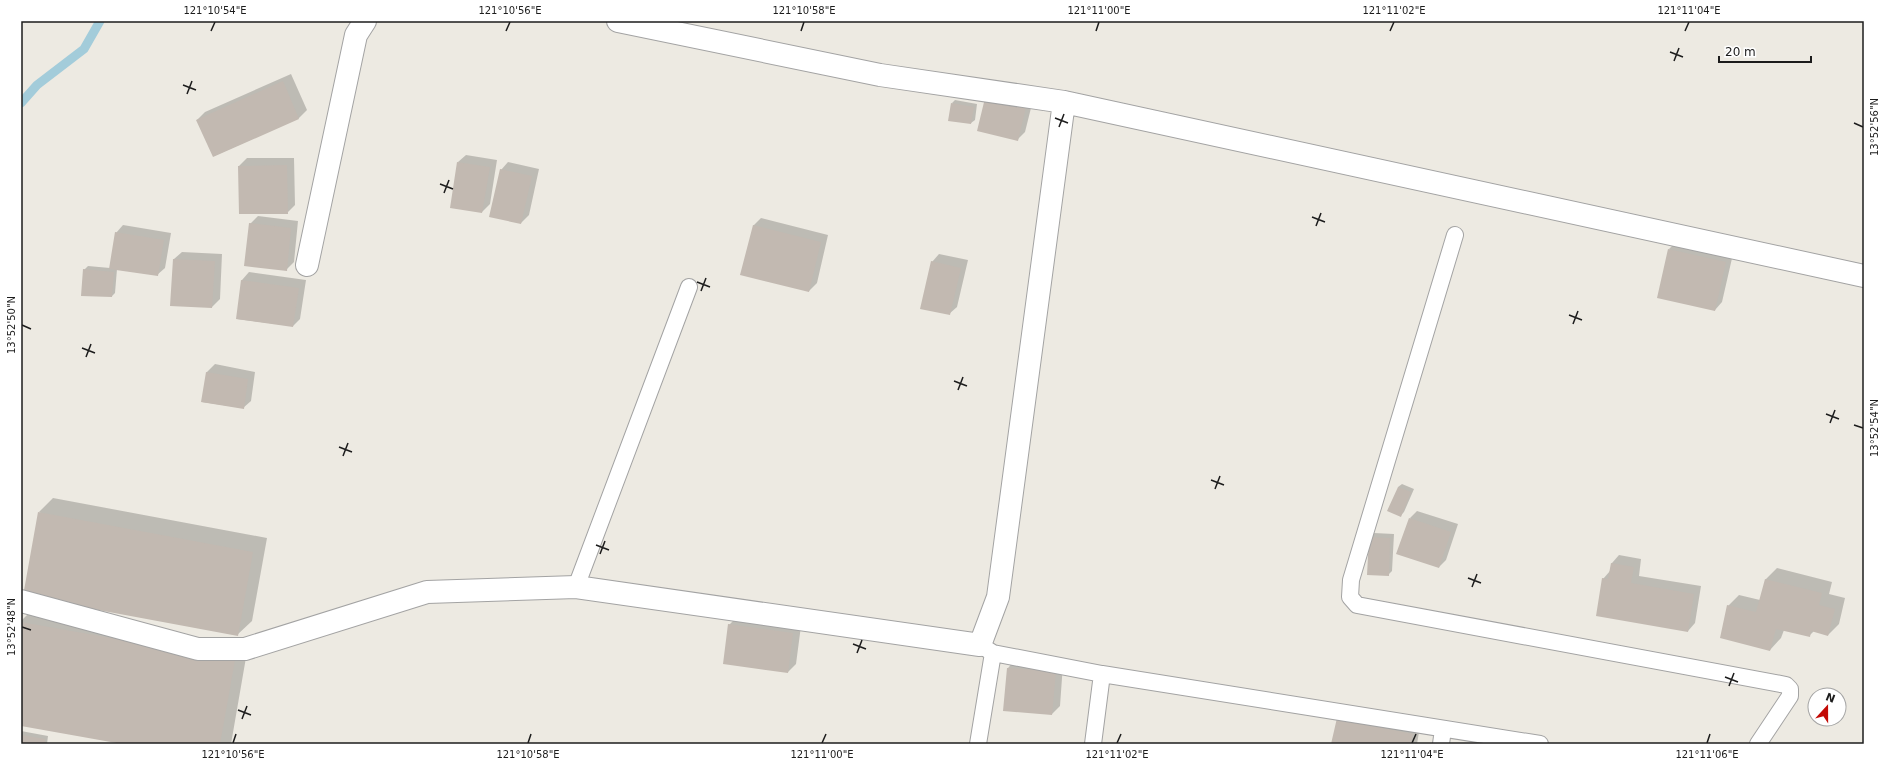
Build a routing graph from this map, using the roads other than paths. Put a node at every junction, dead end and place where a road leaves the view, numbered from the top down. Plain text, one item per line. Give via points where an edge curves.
1 (365, 21) edge
2 (618, 21) edge
3 (1064, 102) junction
4 (1455, 235) dead end
5 (307, 265) dead end
6 (1864, 276) edge
7 (690, 287) dead end
8 (576, 587) junction
9 (21, 602) edge
10 (986, 649) junction
11 (1102, 674) junction
12 (1442, 736) edge
13 (978, 744) edge
14 (1093, 744) edge
15 (1540, 744) edge
16 (1758, 744) edge

1 - 5 street via 356,35
2 - 3 street via 880,75
3 - 6 street
3 - 10 street via 998,596
4 - 16 lane via 1351,580 1350,597 1357,605 1786,685 1790,689 1790,696
7 - 8 lane
8 - 9 street via 426,592 244,649 198,649
8 - 10 street
10 - 11 lane
10 - 13 lane
11 - 12 lane
11 - 14 lane
12 - 15 lane

